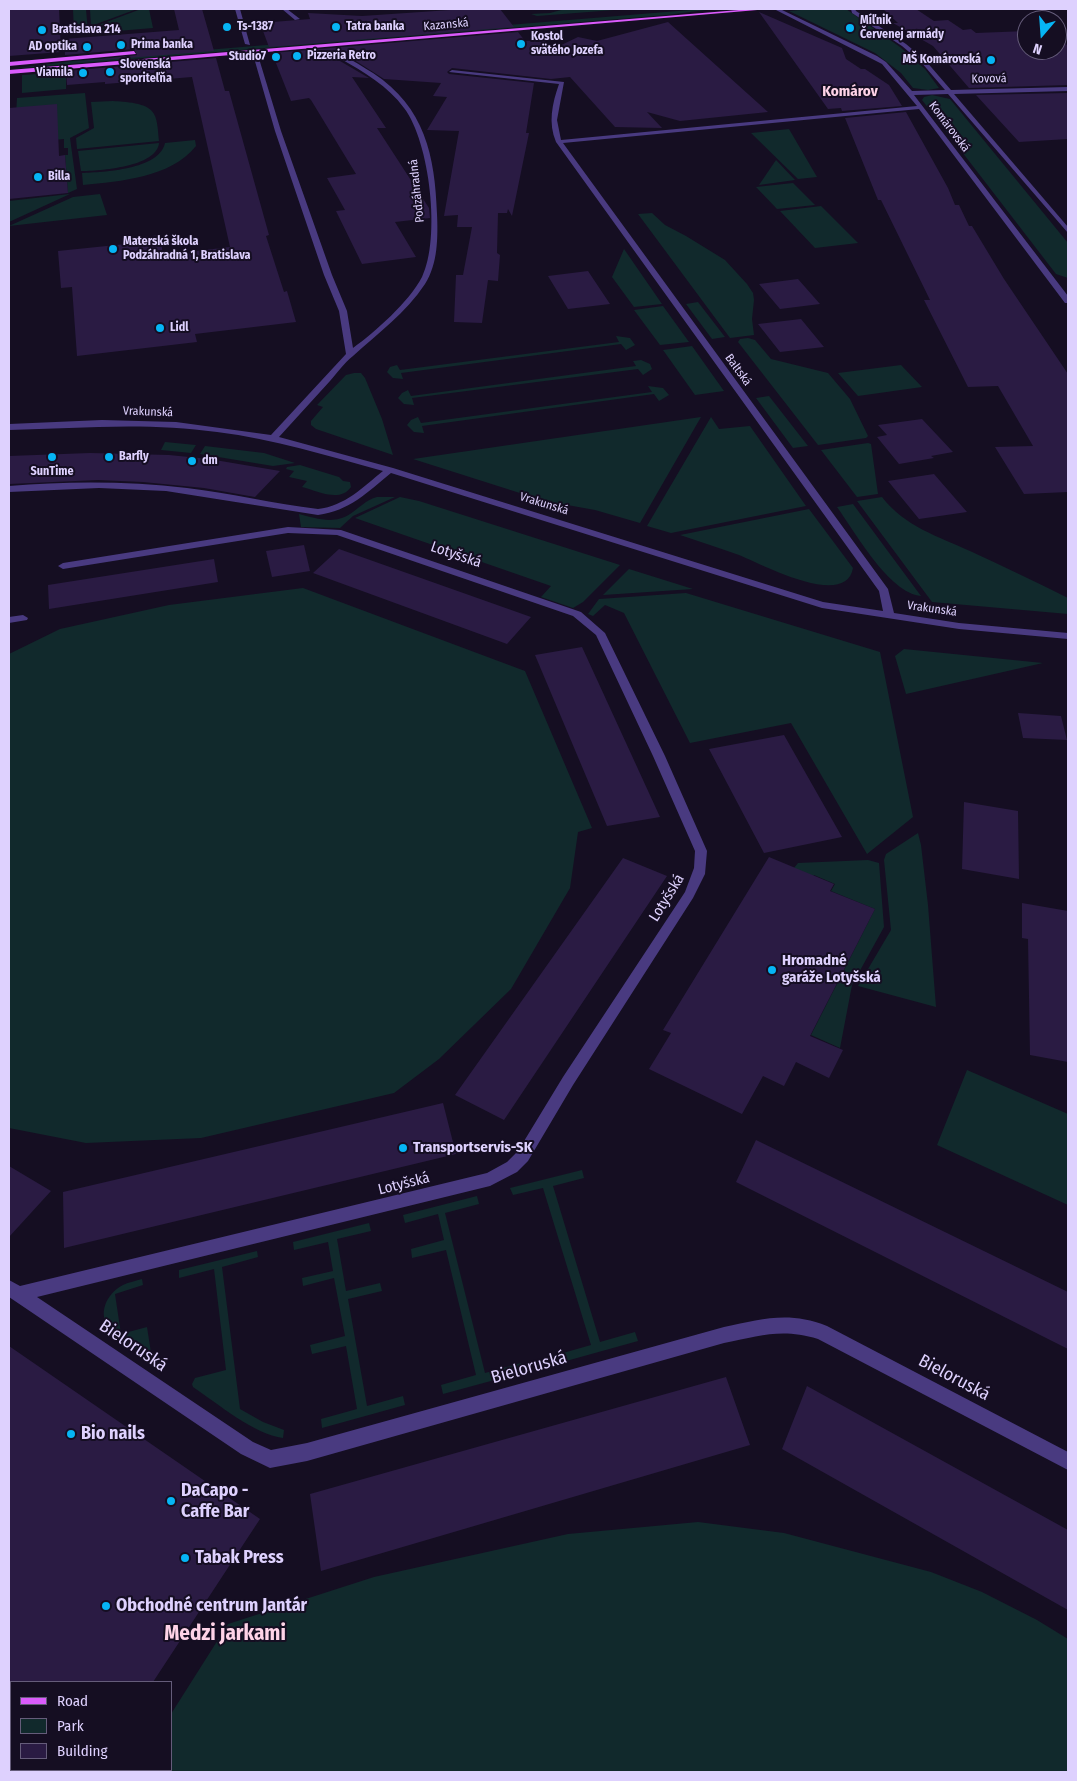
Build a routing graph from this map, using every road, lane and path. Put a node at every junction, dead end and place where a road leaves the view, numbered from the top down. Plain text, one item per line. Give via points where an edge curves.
1 (237, 9) edge
2 (284, 9) edge
3 (766, 9) edge
4 (777, 9) edge
5 (853, 9) edge
6 (297, 20) dead end
7 (258, 43) dead end
8 (248, 44) junction
9 (238, 45) dead end
10 (141, 52) dead end
11 (254, 52) junction
12 (343, 58) dead end
13 (9, 64) edge
14 (9, 72) edge
15 (452, 72) dead end
16 (1068, 89) edge
17 (950, 91) junction
18 (910, 93) junction
19 (920, 107) junction
20 (559, 142) junction
21 (1068, 232) edge
22 (1068, 301) edge
23 (350, 354) junction
24 (9, 427) edge
25 (273, 438) junction
26 (390, 470) junction
27 (9, 489) edge
28 (63, 566) dead end
29 (889, 615) junction
30 (23, 618) dead end
31 (9, 620) edge
32 (1068, 636) edge
33 (13, 1291) edge
34 (1068, 1461) edge

1 - 8 street
2 - 6 street
3 - 11 main road, Kazanská
4 - 18 street, Komárovská via 879,60
5 - 17 street, Komárovská via 914,54
7 - 8 main road
8 - 9 main road
10 - 13 main road
11 - 14 main road, Kazanská
11 - 23 street via 278,131 343,311
12 - 23 street, Podzáhradná via 396,94 418,125 426,152 434,207 433,246 426,277 379,330
15 - 20 street, Baltská via 562,83 555,100 554,133
16 - 17 street, Kovová
17 - 18 street, Kovová
17 - 21 street, Komárovská
18 - 19 street, Komárovská
19 - 20 street
19 - 22 street, Komárovská
20 - 29 street, Baltská via 884,591
23 - 25 street, Podzáhradná
24 - 25 street, Vrakunská via 102,423 176,425
25 - 26 street, Vrakunská
26 - 27 street via 351,501 337,509 318,512 157,488 58,485
26 - 29 street, Vrakunská via 822,605
28 - 33 street, Lotyšská via 288,530 330,531 577,614 600,633 659,756 702,858 698,880 541,1128 523,1156 501,1174 384,1206
29 - 32 street, Vrakunská via 959,626
30 - 31 street
33 - 34 street, Bieloruská via 247,1448 270,1459 307,1452 724,1335 775,1325 797,1325 821,1332

